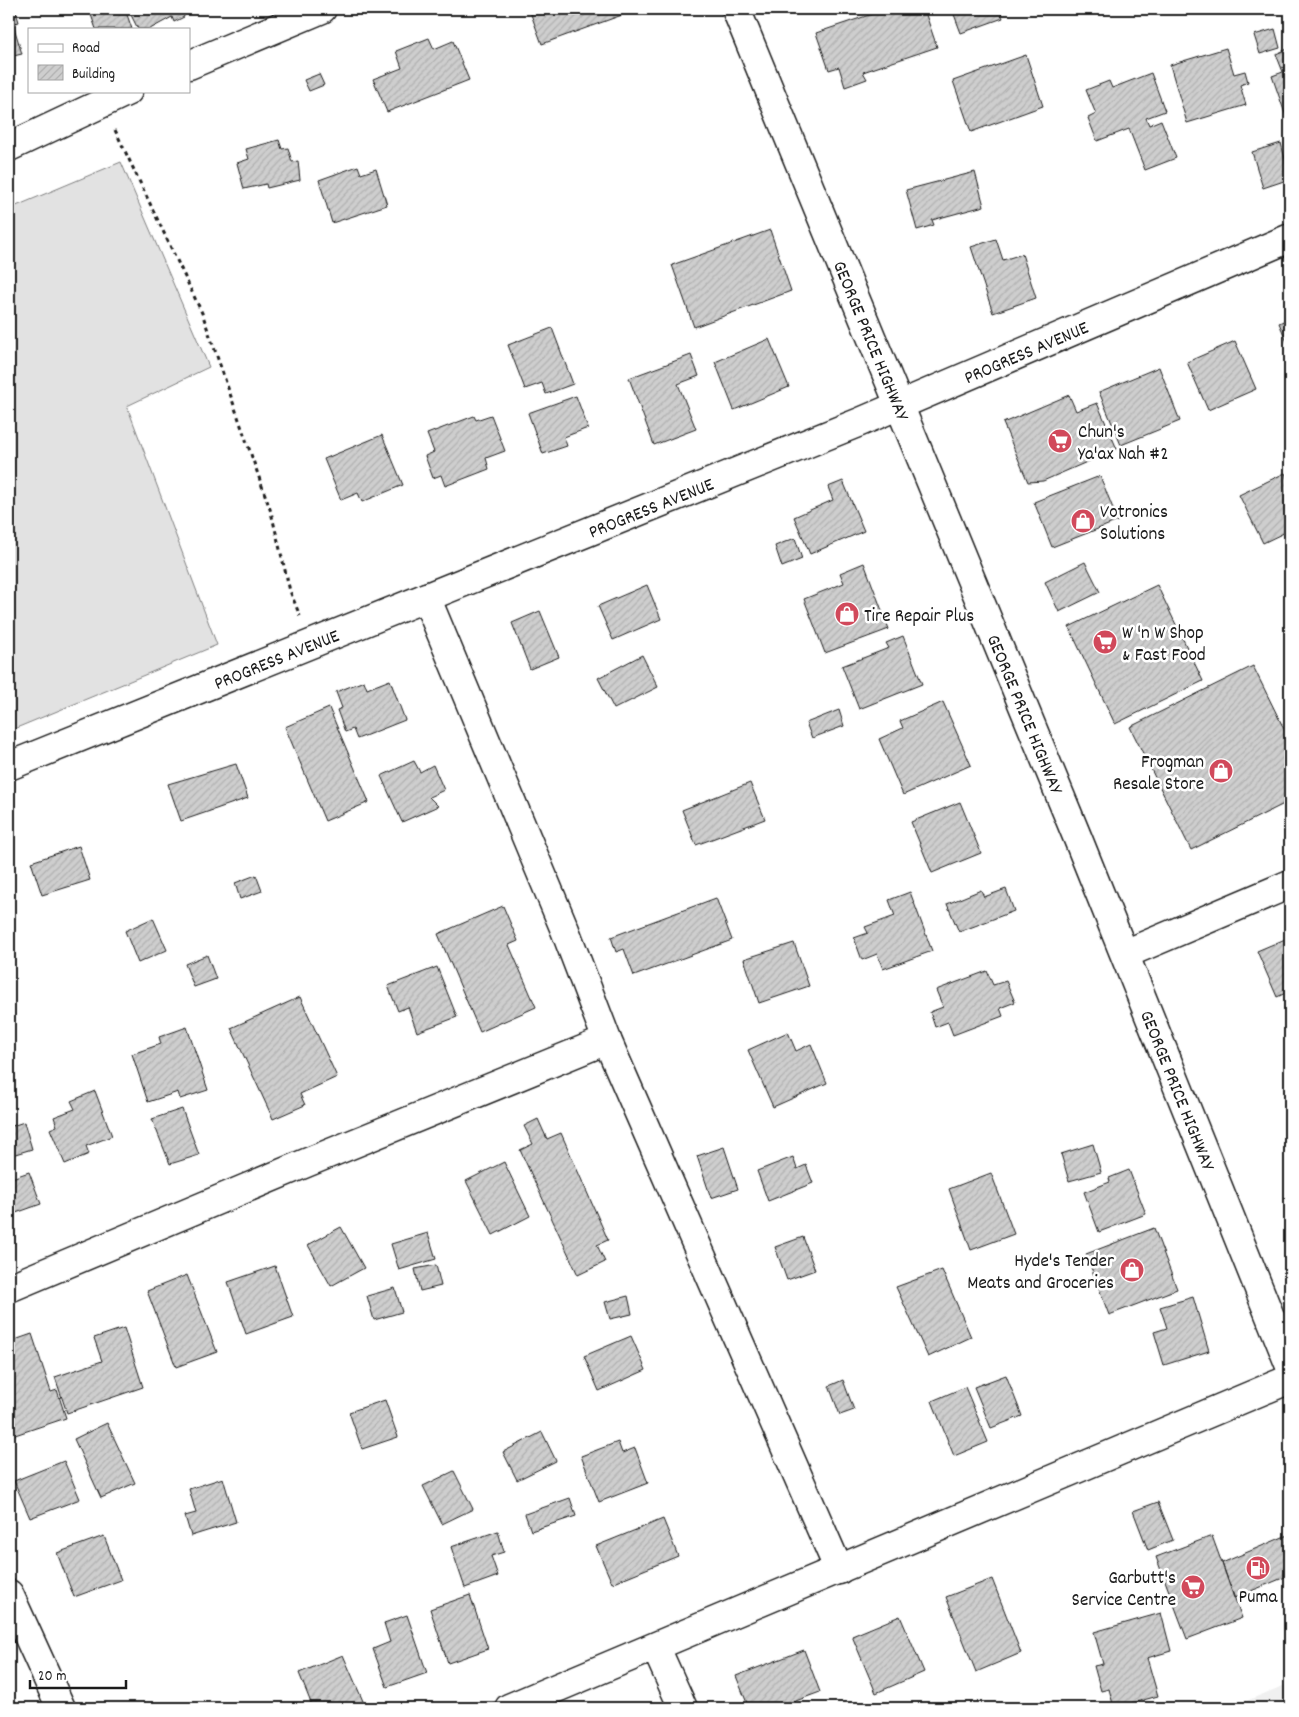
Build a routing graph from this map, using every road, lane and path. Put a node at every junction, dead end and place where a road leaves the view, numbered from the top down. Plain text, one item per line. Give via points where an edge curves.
1 (322, 9) edge
2 (736, 9) edge
3 (190, 65) edge
4 (126, 92) edge
5 (102, 102) junction
6 (9, 147) edge
7 (1290, 238) edge
8 (900, 405) junction
9 (426, 597) junction
10 (311, 644) junction
11 (9, 766) edge
12 (1290, 884) edge
13 (1124, 954) junction
14 (607, 1040) junction
15 (9, 1288) edge
16 (1290, 1366) edge
17 (1290, 1379) edge
18 (839, 1570) junction
19 (9, 1594) edge
20 (656, 1648) junction
21 (61, 1708) edge
22 (509, 1708) edge
23 (683, 1708) edge

1 - 3 main road
2 - 8 main road, GEORGE PRICE HIGHWAY
4 - 5 main road
5 - 6 main road
5 - 10 path via 202,313 271,512 290,591
7 - 8 main road, PROGRESS AVENUE
8 - 9 main road, PROGRESS AVENUE
8 - 13 main road, GEORGE PRICE HIGHWAY
9 - 10 main road, PROGRESS AVENUE
9 - 14 main road via 565,930
10 - 11 main road, PROGRESS AVENUE
12 - 13 main road
13 - 16 main road, GEORGE PRICE HIGHWAY
14 - 15 main road
14 - 18 main road
17 - 18 main road
18 - 20 main road
19 - 21 main road
20 - 22 main road
20 - 23 main road

